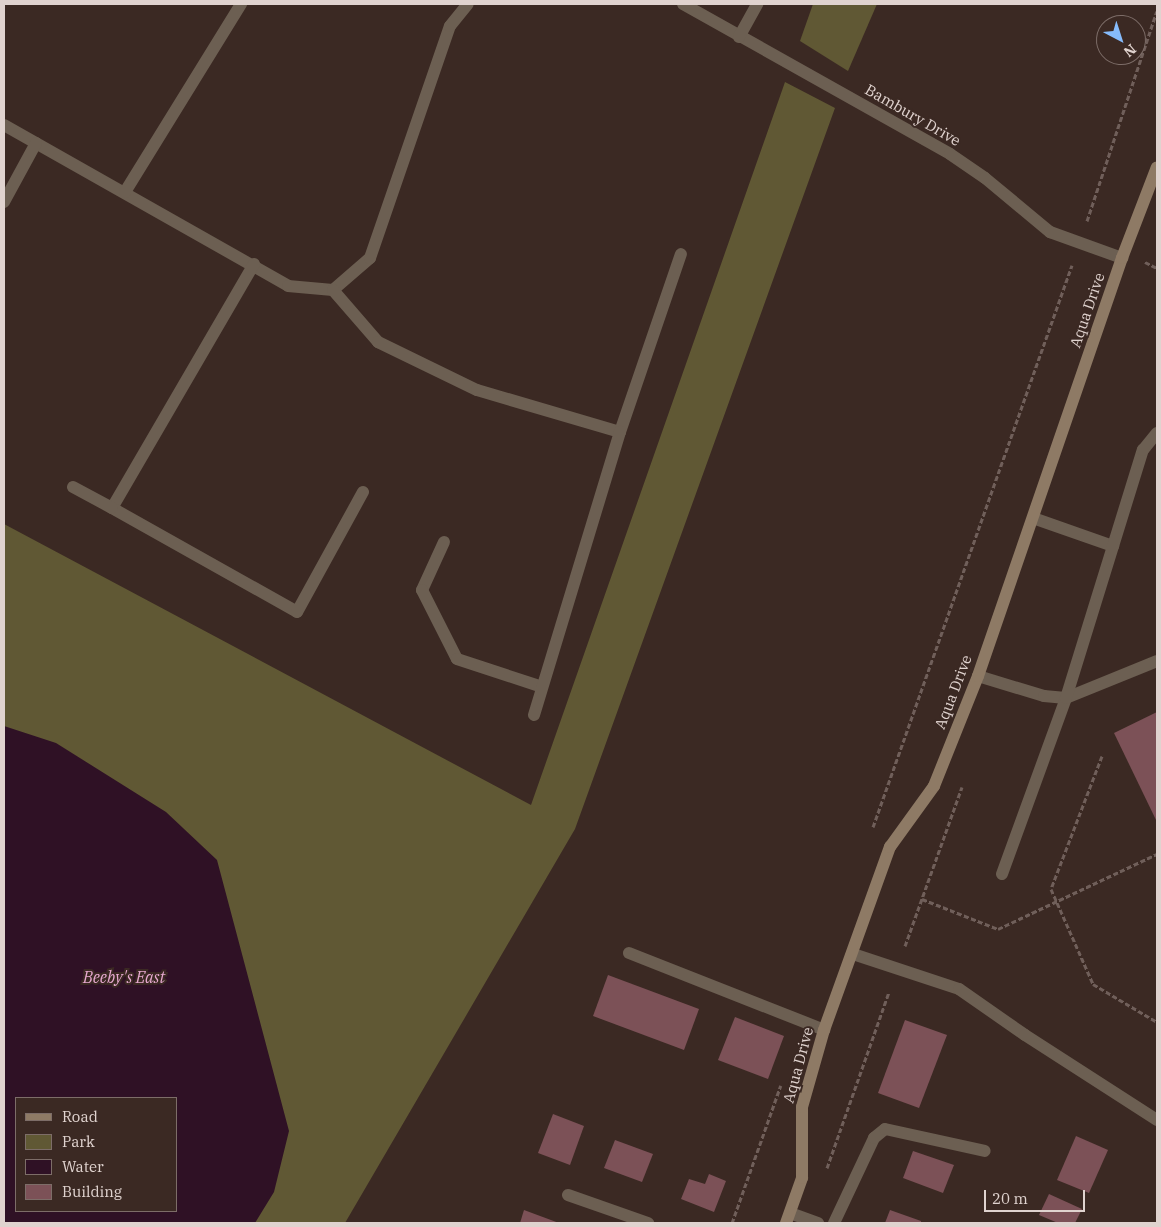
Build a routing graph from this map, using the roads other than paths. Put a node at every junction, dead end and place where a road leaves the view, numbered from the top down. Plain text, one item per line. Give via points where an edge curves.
1 (241, 4) edge
2 (468, 4) edge
3 (683, 4) edge
4 (757, 4) edge
5 (739, 36) junction
6 (4, 125) edge
7 (36, 143) junction
8 (1157, 167) edge
9 (125, 192) junction
10 (4, 202) edge
11 (681, 254) dead end
12 (1122, 258) junction
13 (254, 264) junction
14 (332, 290) junction
15 (620, 432) junction
16 (1157, 433) edge
17 (73, 487) dead end
18 (363, 492) dead end
19 (112, 508) junction
20 (1033, 518) junction
21 (444, 542) dead end
22 (1113, 546) junction
23 (1157, 662) edge
24 (978, 676) junction
25 (542, 687) junction
26 (1066, 698) junction
27 (534, 715) dead end
28 (1002, 874) dead end
29 (629, 953) dead end
30 (854, 954) junction
31 (824, 1030) junction
32 (1157, 1120) edge
33 (985, 1151) dead end
34 (568, 1195) dead end
35 (788, 1218) edge
36 (648, 1223) edge
37 (818, 1223) edge
38 (834, 1223) edge

1 - 9 street
2 - 14 street via 450,26 370,258
3 - 5 street, Bambury Drive
4 - 5 street
5 - 12 street, Bambury Drive via 950,154 985,178 1050,232
6 - 7 street
7 - 9 street
7 - 10 street
8 - 12 street, Aqua Drive
9 - 13 street
11 - 15 street
12 - 20 street, Aqua Drive
13 - 14 street via 288,286
13 - 19 street
14 - 15 street via 378,342 477,390
15 - 25 street
16 - 22 street via 1143,450
17 - 19 street
18 - 19 street via 297,612
20 - 22 street
20 - 24 street, Aqua Drive
21 - 25 street via 422,590 457,659
22 - 26 street
23 - 26 street
24 - 26 street via 1044,696
24 - 30 street, Aqua Drive via 934,786 890,847
25 - 27 street
26 - 28 street
29 - 31 street
30 - 31 street, Aqua Drive
30 - 32 street via 959,989
31 - 35 street, Aqua Drive via 802,1108 802,1178
33 - 38 street via 885,1129 874,1138
34 - 36 street
35 - 37 street

